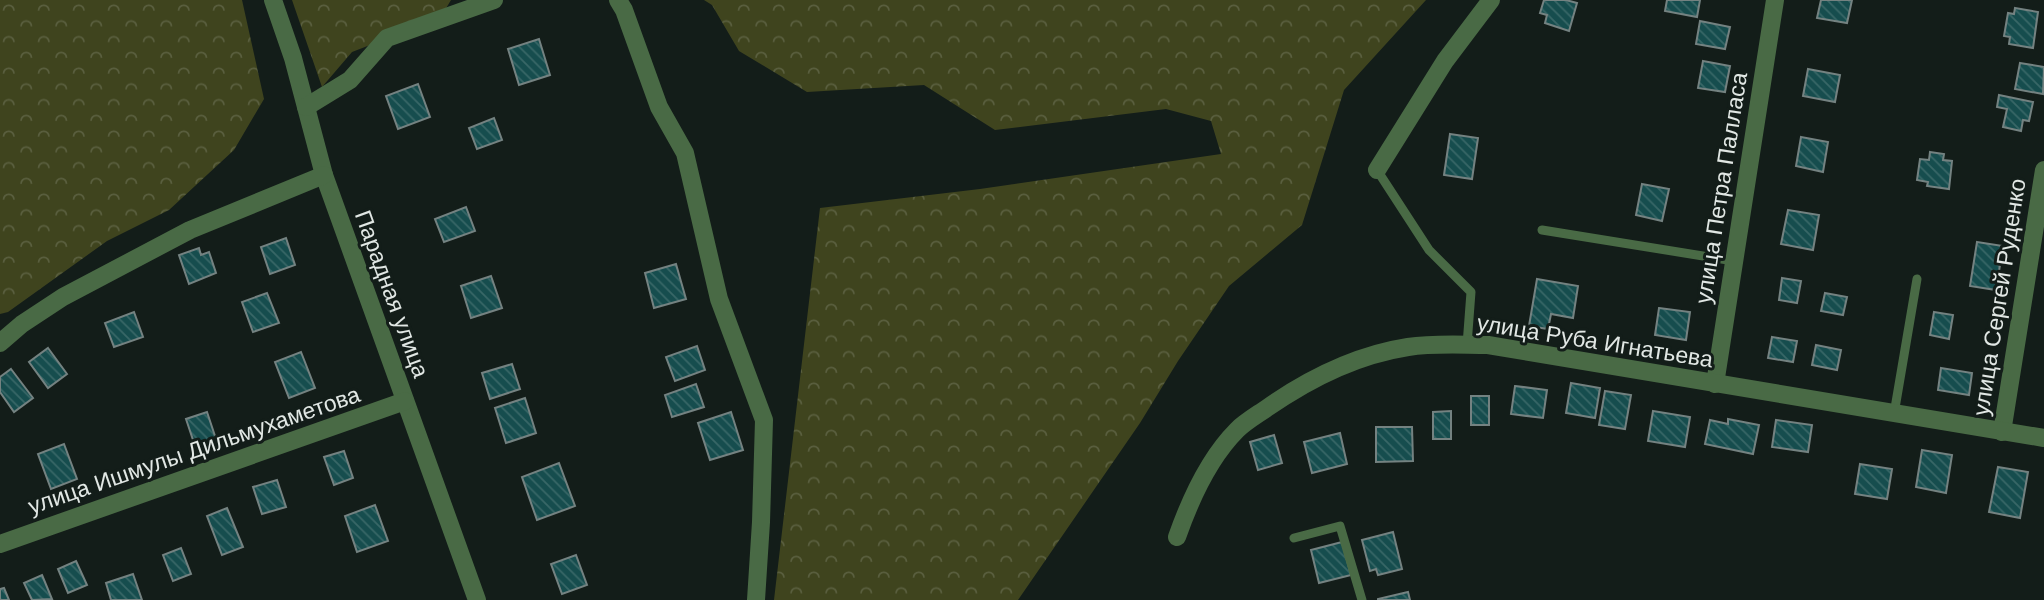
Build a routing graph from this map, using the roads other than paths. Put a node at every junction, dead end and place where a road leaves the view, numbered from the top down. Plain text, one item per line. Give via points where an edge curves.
1 (273, 0) edge
2 (494, 0) edge
3 (618, 0) edge
4 (1491, 0) edge
5 (1775, 0) edge
6 (306, 107) junction
7 (1377, 170) joint
8 (2044, 170) edge
9 (324, 175) junction
10 (1542, 230) dead end
11 (1734, 261) junction
12 (1917, 279) dead end
13 (0, 343) edge
14 (1467, 345) junction
15 (1715, 384) junction
16 (405, 401) junction
17 (1895, 414) junction
18 (2002, 432) junction
19 (2044, 438) edge
20 (1177, 537) dead end
21 (1294, 538) dead end
22 (0, 544) edge
23 (477, 600) edge
24 (756, 600) edge
25 (1362, 600) edge

1 - 6 street, Парадная улица
2 - 6 street via 387,38 350,80
3 - 24 street via 659,107 685,153 719,299 764,420
4 - 7 street
5 - 11 street, улица Петра Палласа
6 - 9 street, Парадная улица
7 - 14 lane via 1429,250 1471,292
8 - 18 street, улица Сергей Руденко
9 - 13 street via 190,230 63,297
9 - 16 street, Парадная улица
10 - 11 lane
11 - 15 street, улица Петра Палласа
12 - 17 lane
14 - 15 street, улица Руба Игнатьева
14 - 20 street, улица Руба Игнатьева via 1409,347 1376,354 1290,392 1238,429 1219,452
15 - 17 street, улица Руба Игнатьева
16 - 22 street, улица Ишмулы Дильмухаметова
16 - 23 street, Парадная улица
17 - 18 street, улица Руба Игнатьева
18 - 19 street, улица Руба Игнатьева
21 - 25 lane via 1340,526

